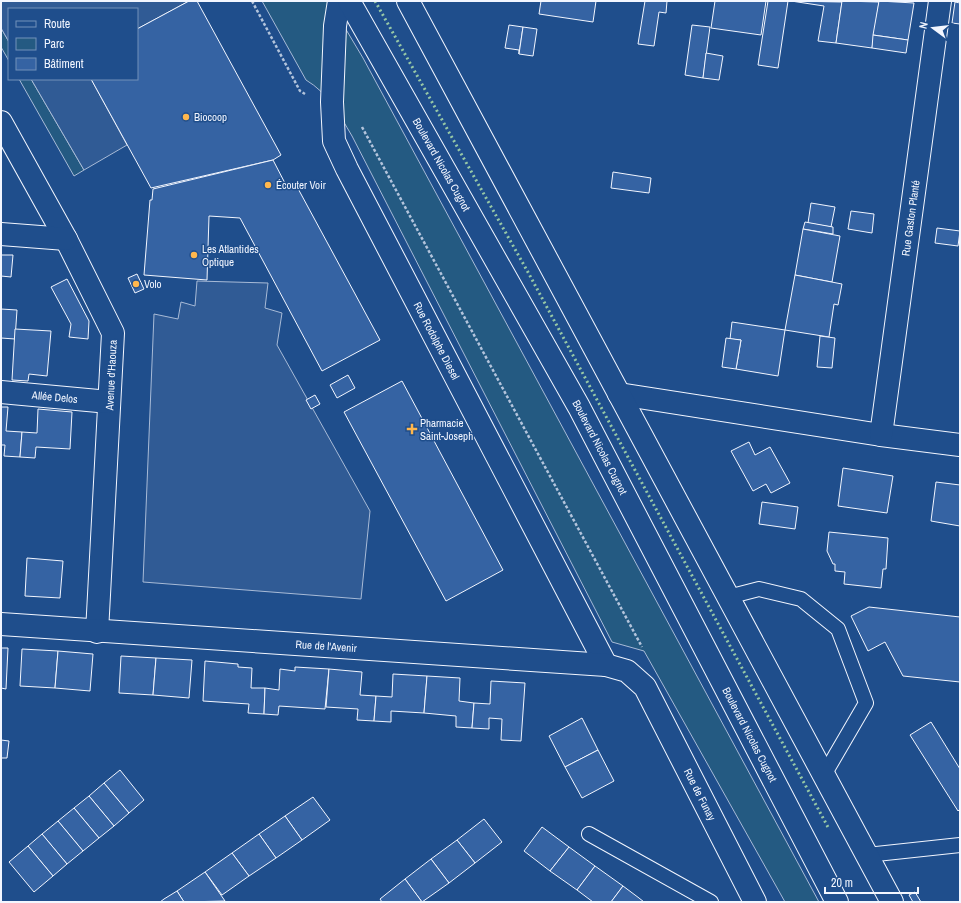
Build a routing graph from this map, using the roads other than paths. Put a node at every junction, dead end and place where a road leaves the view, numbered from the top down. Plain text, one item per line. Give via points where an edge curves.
1 (339, 1) edge
2 (349, 1) edge
3 (408, 1) edge
4 (940, 1) edge
5 (1, 122) edge
6 (1, 234) edge
7 (66, 239) junction
8 (1, 392) edge
9 (619, 394) junction
10 (109, 402) junction
11 (881, 435) junction
12 (960, 445) edge
13 (728, 597) junction
14 (1, 624) edge
15 (97, 632) junction
16 (606, 665) junction
17 (645, 687) joint
18 (824, 775) junction
19 (589, 834) dead end
20 (960, 845) edge
21 (867, 855) junction
22 (711, 902) edge
23 (755, 902) edge
24 (837, 902) edge
25 (892, 902) edge

1 - 16 street, Rue Rodolphe Diesel via 335,26 332,102 334,141
2 - 24 street, Boulevard Nicolas Cugnot via 579,407
3 - 9 street
4 - 11 street, Rue Gaston Planté
5 - 7 street, Avenue d'Haouza
6 - 7 street
7 - 10 street, Avenue d'Haouza via 113,333
8 - 10 street, Allée Delos
9 - 11 street
9 - 13 street
10 - 15 street, Avenue d'Haouza
11 - 12 street
13 - 18 street
13 - 18 lane via 759,589 801,599 838,629 866,703
14 - 15 street, Rue de l'Avenir
15 - 16 street, Rue de l'Avenir
16 - 17 street, Rue de l'Avenir via 627,671
17 - 23 street, Rue de Funay
18 - 21 street
19 - 22 lane
20 - 21 lane
21 - 25 street

